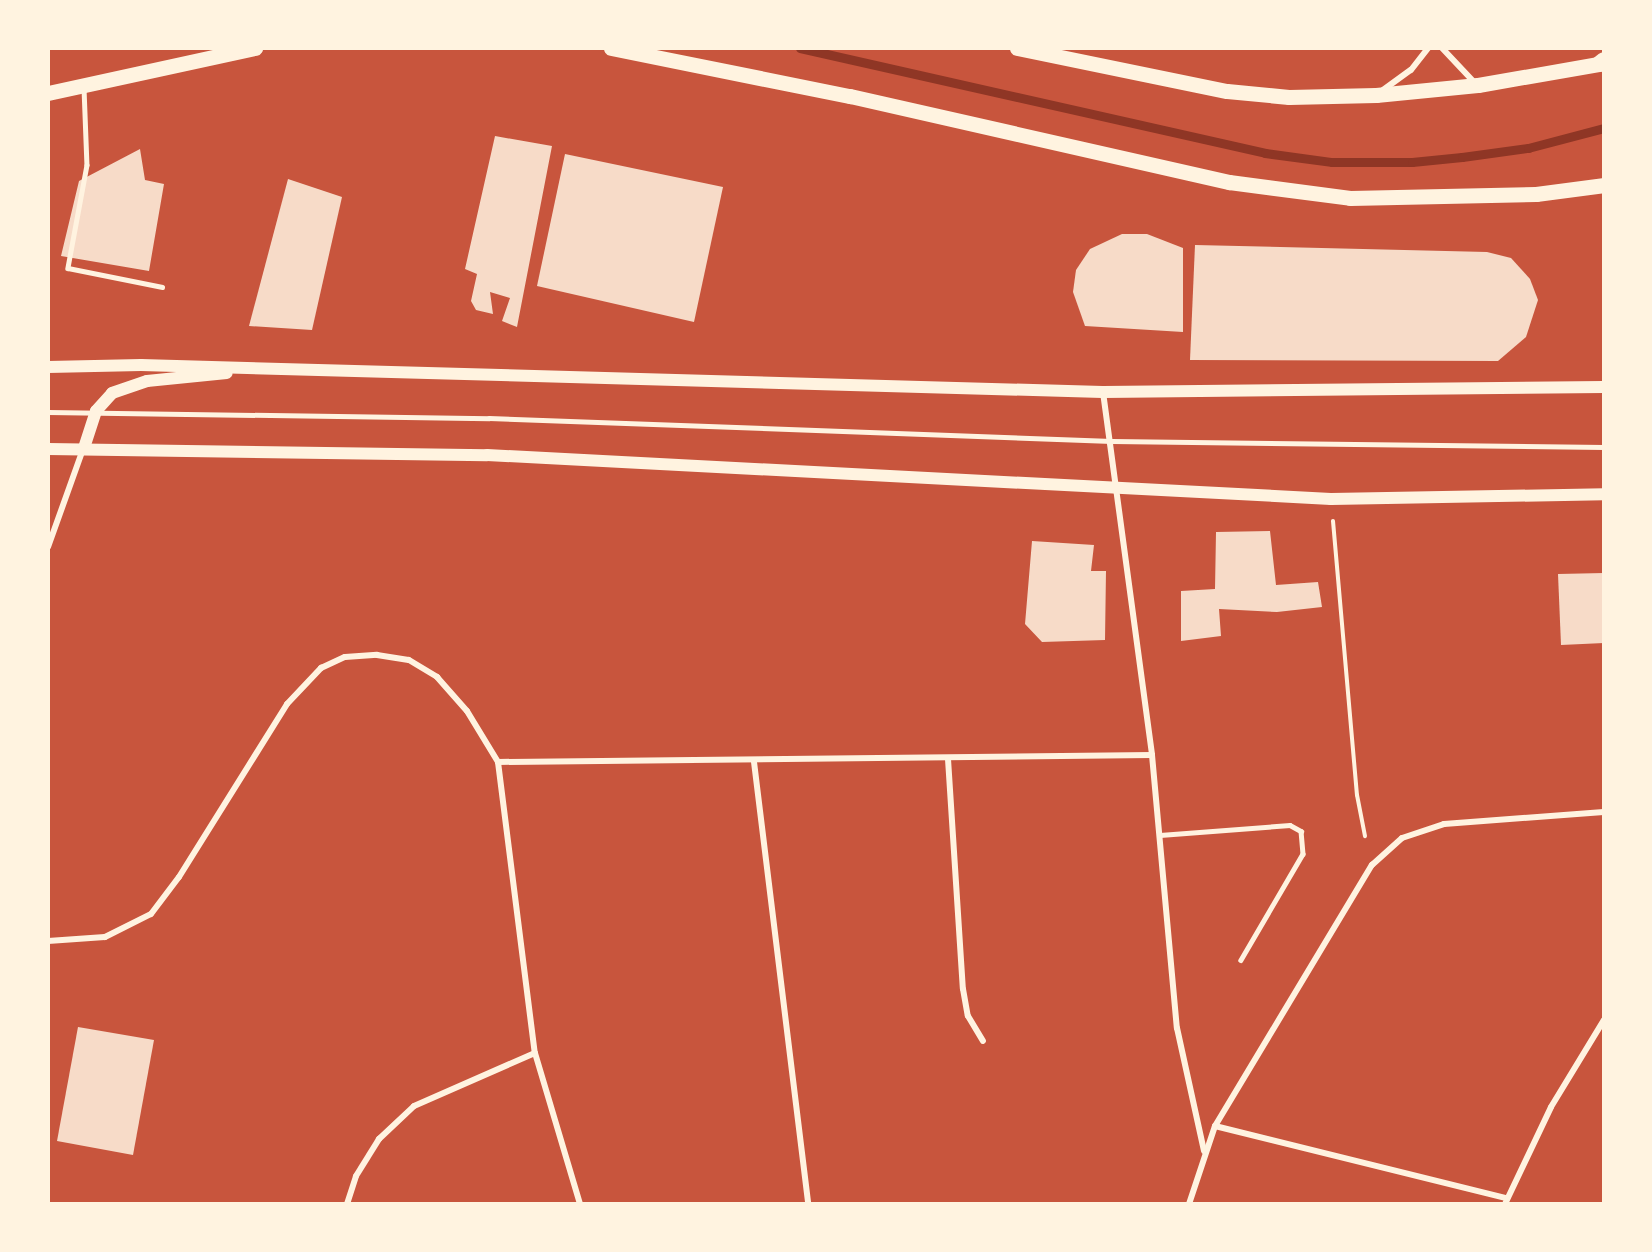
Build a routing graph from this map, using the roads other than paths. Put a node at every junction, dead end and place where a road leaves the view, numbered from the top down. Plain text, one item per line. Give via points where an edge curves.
1 (255, 48) edge
2 (611, 48) edge
3 (1017, 48) edge
4 (1428, 48) edge
5 (1442, 48) edge
6 (1602, 62) edge
7 (84, 85) junction
8 (1478, 86) junction
9 (48, 93) edge
10 (1376, 95) junction
11 (1604, 185) edge
12 (162, 287) dead end
13 (48, 367) edge
14 (267, 368) junction
15 (1604, 387) edge
16 (1103, 392) junction
17 (96, 411) junction
18 (48, 412) edge
19 (1112, 441) junction
20 (1604, 447) edge
21 (84, 448) junction
22 (48, 449) edge
23 (1117, 486) junction
24 (1604, 494) edge
25 (48, 547) edge
26 (1152, 755) junction
27 (948, 759) junction
28 (498, 762) junction
29 (754, 762) junction
30 (1604, 812) edge
31 (1160, 835) junction
32 (48, 940) edge
33 (1240, 960) dead end
34 (1604, 1020) edge
35 (983, 1041) dead end
36 (535, 1053) junction
37 (1215, 1126) junction
38 (1204, 1151) junction
39 (1506, 1201) edge
40 (347, 1204) edge
41 (580, 1204) edge
42 (808, 1204) edge
43 (1189, 1204) edge

1 - 7 main road
2 - 11 main road via 850,96 1229,182 1350,198 1536,194
3 - 10 main road via 1227,91 1289,97
4 - 10 street via 1411,70
5 - 8 street via 1453,64
6 - 8 main road
7 - 9 main road
7 - 12 lane via 87,165 68,268
8 - 10 main road
13 - 14 main road
14 - 16 main road
14 - 17 main road via 147,381 112,393
15 - 16 main road
16 - 19 street
17 - 18 lane
17 - 19 lane via 489,418
17 - 21 main road
19 - 20 lane
19 - 23 street
21 - 22 main road
21 - 23 main road via 487,455
21 - 25 street
23 - 24 main road via 1331,499
23 - 26 street
26 - 27 street
26 - 31 street
27 - 29 street
27 - 35 street via 963,989 968,1016
28 - 29 street
28 - 32 street via 468,711 437,677 409,660 377,655 345,657 321,668 287,704 179,877 151,914 105,937
28 - 36 street
29 - 42 street
30 - 37 street via 1444,824 1402,838 1372,865
31 - 33 lane via 1290,825 1301,831 1303,854
31 - 38 street via 1177,1028
34 - 39 street via 1551,1107
36 - 40 street via 414,1106 379,1139 356,1176
36 - 41 street
37 - 38 street
37 - 39 street
38 - 43 street

